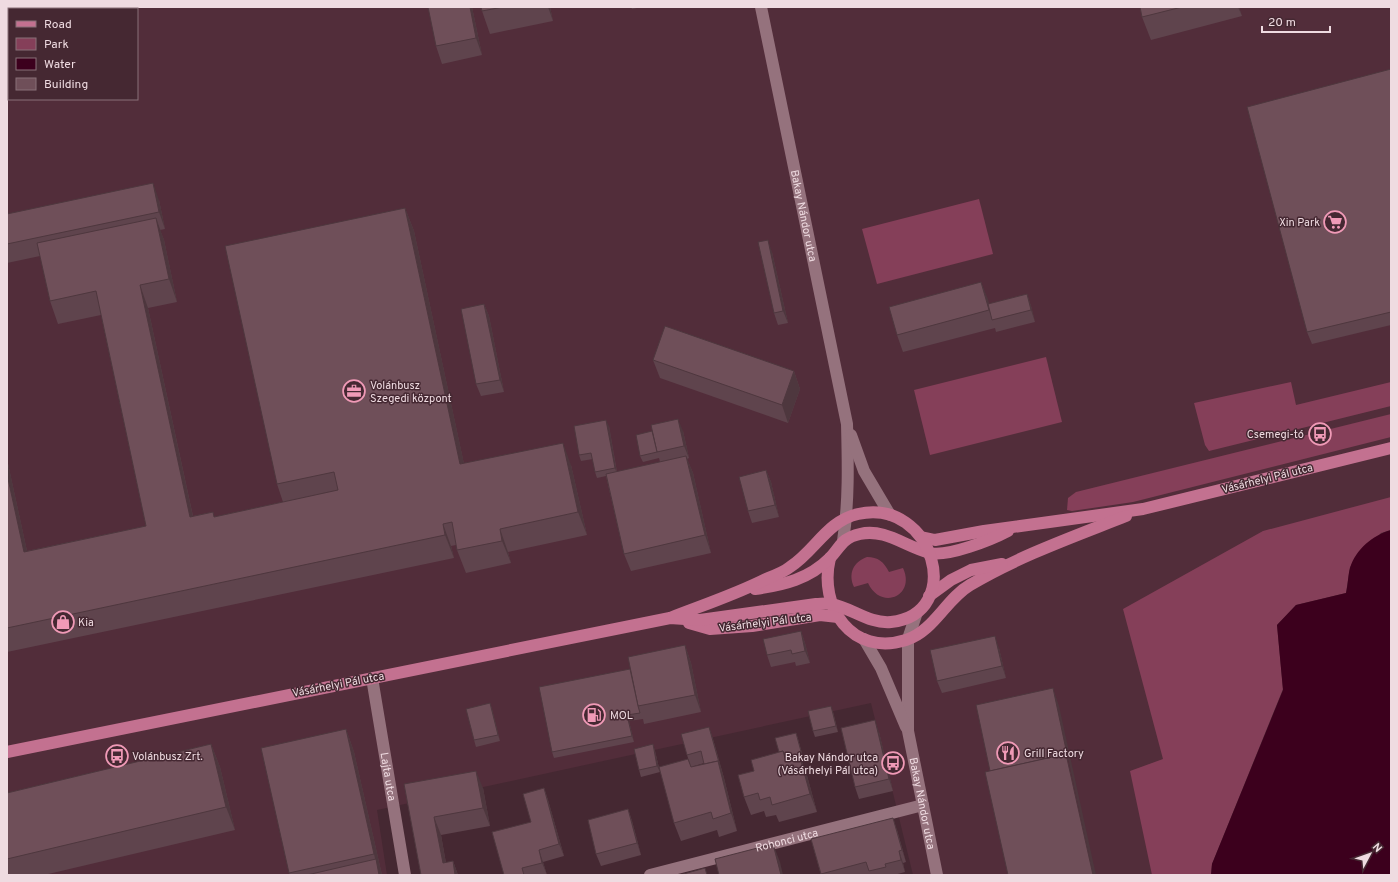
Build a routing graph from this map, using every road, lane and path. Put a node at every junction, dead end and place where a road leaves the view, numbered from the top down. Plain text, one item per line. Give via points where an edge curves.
1 (761, 7) edge
2 (847, 424) junction
3 (1391, 448) edge
4 (1144, 509) junction
5 (890, 515) junction
6 (847, 518) junction
7 (1018, 527) junction
8 (921, 536) junction
9 (843, 541) junction
10 (930, 553) junction
11 (830, 558) junction
12 (1012, 562) junction
13 (744, 590) junction
14 (929, 596) junction
15 (831, 604) junction
16 (916, 614) junction
17 (838, 617) junction
18 (670, 618) junction
19 (864, 639) junction
20 (908, 639) junction
21 (372, 678) junction
22 (908, 731) junction
23 (7, 752) edge
24 (923, 805) junction
25 (405, 875) edge
26 (650, 875) edge
27 (937, 875) edge

1 - 2 street, Bakay Nándor utca
2 - 5 street, Bakay Nándor utca via 864,472
2 - 6 street, Bakay Nándor utca
3 - 4 main road, Vásárhelyi Pál utca
4 - 7 main road, Vásárhelyi Pál utca
4 - 12 main road, Vásárhelyi Pál utca
5 - 6 main road, Vásárhelyi Pál utca via 868,512
5 - 8 main road, Vásárhelyi Pál utca via 908,524
6 - 9 street, Bakay Nándor utca
6 - 13 main road, Vásárhelyi Pál utca via 827,530 790,568
7 - 8 main road, Vásárhelyi Pál utca via 935,540
7 - 10 main road, Vásárhelyi Pál utca via 988,541 941,553
8 - 10 main road, Vásárhelyi Pál utca
9 - 10 main road, Vásárhelyi Pál utca via 861,534 881,535
9 - 11 main road, Vásárhelyi Pál utca
10 - 14 main road, Vásárhelyi Pál utca via 933,579
11 - 13 main road, Vásárhelyi Pál utca via 796,581
11 - 15 main road, Vásárhelyi Pál utca via 826,581
12 - 14 main road, Vásárhelyi Pál utca via 971,570 950,580
12 - 20 main road, Vásárhelyi Pál utca via 961,591 934,620
13 - 18 main road, Vásárhelyi Pál utca
14 - 16 main road, Vásárhelyi Pál utca
15 - 16 main road, Vásárhelyi Pál utca via 877,622 903,620
15 - 17 main road, Vásárhelyi Pál utca
15 - 18 main road, Vásárhelyi Pál utca via 700,620
16 - 20 street, Bakay Nándor utca
17 - 18 main road, Vásárhelyi Pál utca via 820,615 710,630
17 - 19 main road, Vásárhelyi Pál utca via 847,628
18 - 21 main road, Vásárhelyi Pál utca
19 - 20 main road, Vásárhelyi Pál utca via 882,642
19 - 22 street, Bakay Nándor utca via 881,668
20 - 22 street, Bakay Nándor utca
21 - 23 main road, Vásárhelyi Pál utca
21 - 25 street, Lajta utca
22 - 24 street, Bakay Nándor utca
24 - 26 street, Rohonci utca
24 - 27 street, Bakay Nándor utca

